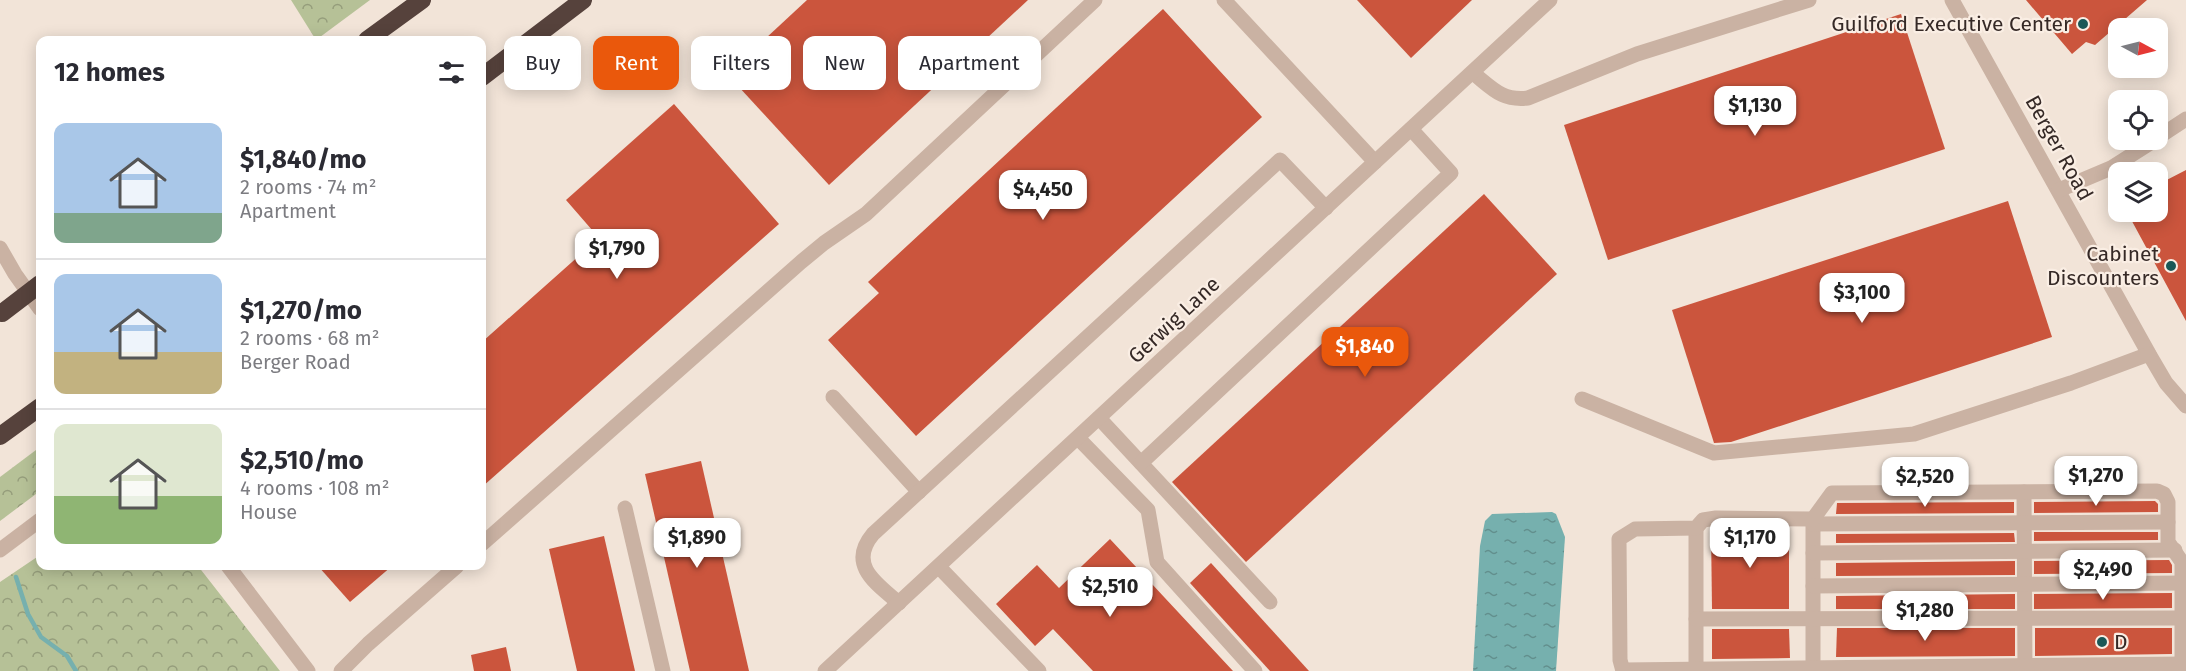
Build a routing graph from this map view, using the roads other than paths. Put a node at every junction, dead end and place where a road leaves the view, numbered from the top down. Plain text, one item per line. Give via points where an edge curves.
1 (422, 0) edge
2 (583, 0) edge
3 (1095, 0) edge
4 (1224, 0) edge
5 (1550, 0) edge
6 (1809, 0) edge
7 (1952, 0) edge
8 (372, 36) edge
9 (1473, 73) junction
10 (486, 74) edge
11 (2186, 119) edge
12 (1411, 129) junction
13 (2168, 131) edge
14 (2139, 150) edge
15 (1375, 162) junction
16 (2058, 190) junction
17 (1326, 208) junction
18 (0, 248) edge
19 (36, 287) edge
20 (36, 303) edge
21 (1, 314) edge
22 (2149, 354) junction
23 (832, 398) dead end
24 (1582, 399) dead end
25 (2186, 406) edge
26 (36, 410) edge
27 (1099, 418) junction
28 (0, 436) edge
29 (1078, 438) junction
30 (1141, 463) junction
31 (919, 492) junction
32 (2024, 492) junction
33 (625, 507) dead end
34 (1813, 522) junction
35 (2168, 522) junction
36 (36, 523) edge
37 (2024, 523) junction
38 (1696, 528) junction
39 (486, 540) edge
40 (0, 550) edge
41 (2175, 550) junction
42 (2024, 551) junction
43 (1813, 553) junction
44 (939, 567) junction
45 (231, 570) edge
46 (452, 570) edge
47 (2183, 583) junction
48 (2024, 584) junction
49 (1813, 586) junction
50 (1270, 602) dead end
51 (899, 603) junction
52 (1813, 618) junction
53 (2024, 618) junction
54 (2183, 618) junction
55 (1696, 619) junction
56 (2182, 667) edge
57 (2025, 668) edge
58 (1813, 669) edge
59 (1623, 670) edge
60 (1696, 670) edge
61 (308, 671) edge
62 (341, 671) edge
63 (663, 671) edge
64 (825, 671) edge
65 (1039, 671) edge
66 (1255, 671) edge

1 - 8 highway
2 - 10 highway
3 - 39 street via 866,214 801,262
4 - 15 street
5 - 9 street, Gerwig Lane
6 - 9 street via 1637,54 1528,98 1502,96
7 - 16 street, Berger Road
9 - 12 street, Gerwig Lane
11 - 13 street
12 - 15 street, Gerwig Lane
12 - 30 street via 1451,172
14 - 16 street via 2111,168
15 - 17 street, Gerwig Lane
16 - 22 street, Berger Road
17 - 27 street, Gerwig Lane
17 - 31 street via 1280,160
18 - 20 street
19 - 21 highway, bridge
22 - 24 street via 1914,434 1714,453
22 - 25 street, Berger Road
23 - 31 street
26 - 28 highway
27 - 29 street, Gerwig Lane
27 - 30 street
29 - 44 street, Gerwig Lane
29 - 66 street via 1148,510 1157,562
30 - 50 street
31 - 51 street via 873,534 863,551 866,572
32 - 34 street via 1832,493
32 - 35 street via 2157,491 2168,502
32 - 37 street
33 - 63 street
34 - 37 street
34 - 38 street via 1716,518 1703,520
34 - 43 street
35 - 37 street
35 - 41 street via 2168,542
36 - 40 street
37 - 42 street
38 - 55 street
38 - 59 street via 1635,529 1619,539
41 - 42 street
41 - 47 street via 2182,562
42 - 43 street
42 - 48 street
43 - 49 street
44 - 51 street, Gerwig Lane
44 - 65 street
45 - 61 street
46 - 62 street
47 - 48 street
47 - 54 street
48 - 49 street
48 - 53 street
49 - 52 street
51 - 64 street, Gerwig Lane
52 - 53 street
52 - 55 street
52 - 58 street
53 - 54 street
53 - 57 street
54 - 56 street
55 - 60 street
56 - 57 street
57 - 58 street
58 - 60 street
59 - 60 street

